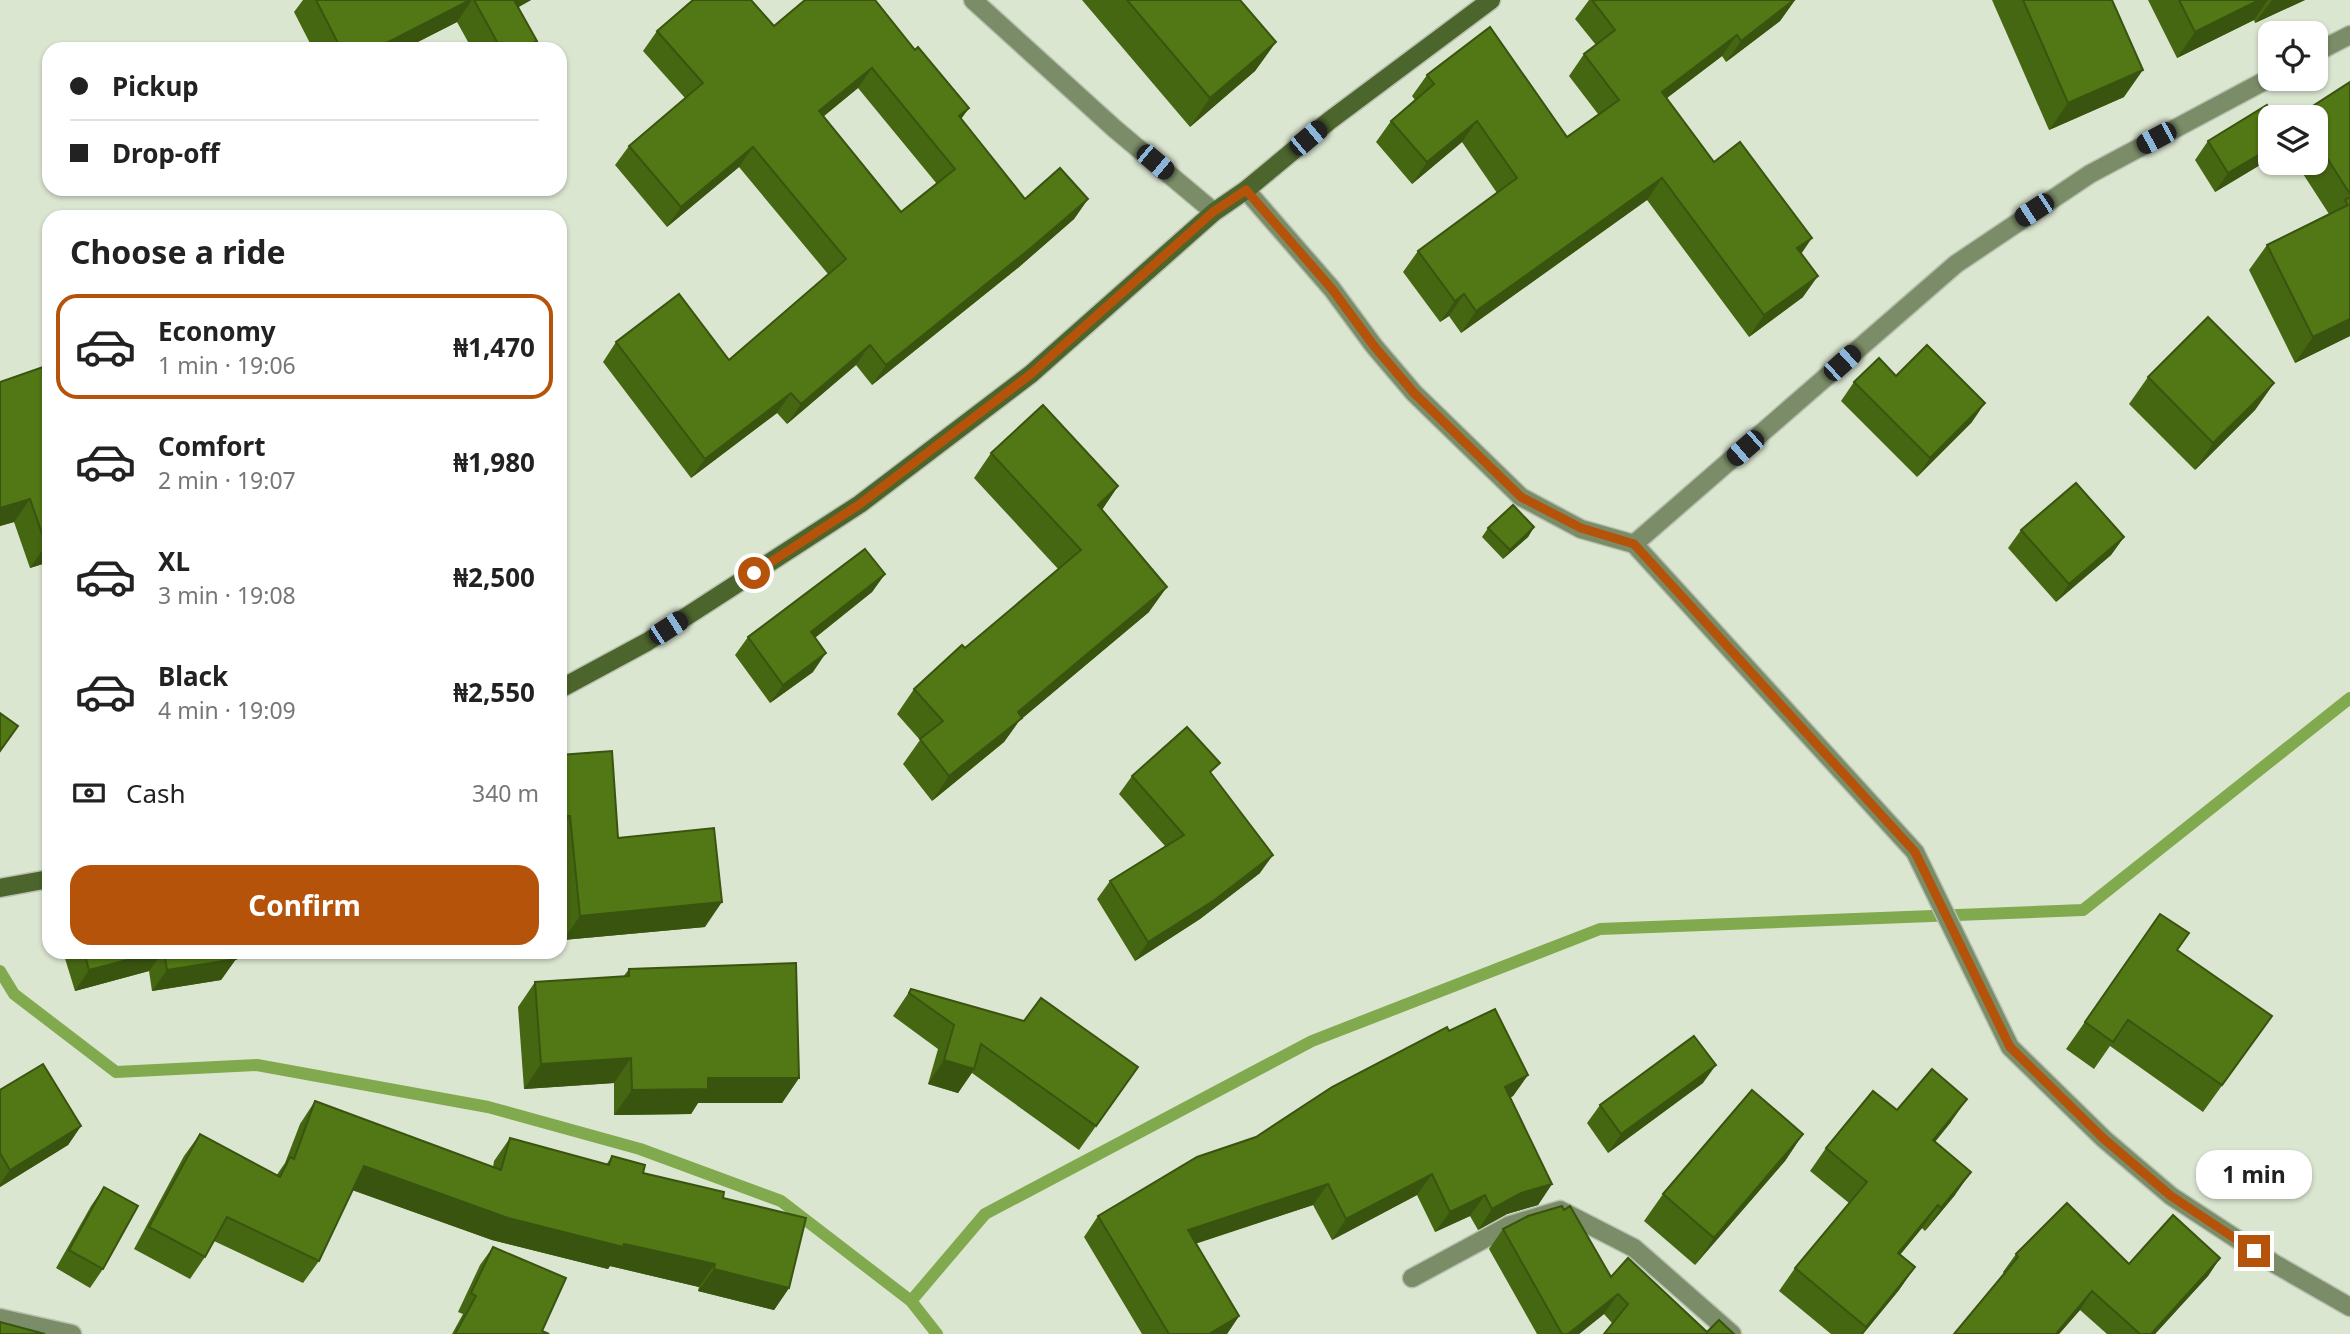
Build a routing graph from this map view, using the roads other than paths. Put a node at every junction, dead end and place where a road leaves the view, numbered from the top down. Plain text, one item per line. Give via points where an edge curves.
1 (972, 0) edge
2 (1491, 0) edge
3 (2350, 35) edge
4 (2328, 46) edge
5 (2258, 84) edge
6 (1246, 190) junction
7 (1213, 212) junction
8 (1634, 544) junction
9 (567, 685) edge
10 (42, 880) edge
11 (0, 888) edge
12 (1412, 1278) dead end
13 (2350, 1307) edge
14 (0, 1318) edge
15 (72, 1334) edge
16 (1732, 1334) edge

1 - 7 street
2 - 6 street via 1329,121
3 - 4 street
5 - 8 street via 2090,174 1956,264
6 - 7 street
6 - 8 street via 1414,393 1521,497 1581,528
7 - 9 street via 1031,374 860,504 647,642
8 - 13 street via 1915,852 2010,1047 2104,1139 2171,1196
10 - 11 street
12 - 16 street via 1510,1226 1560,1210 1634,1248
14 - 15 street

